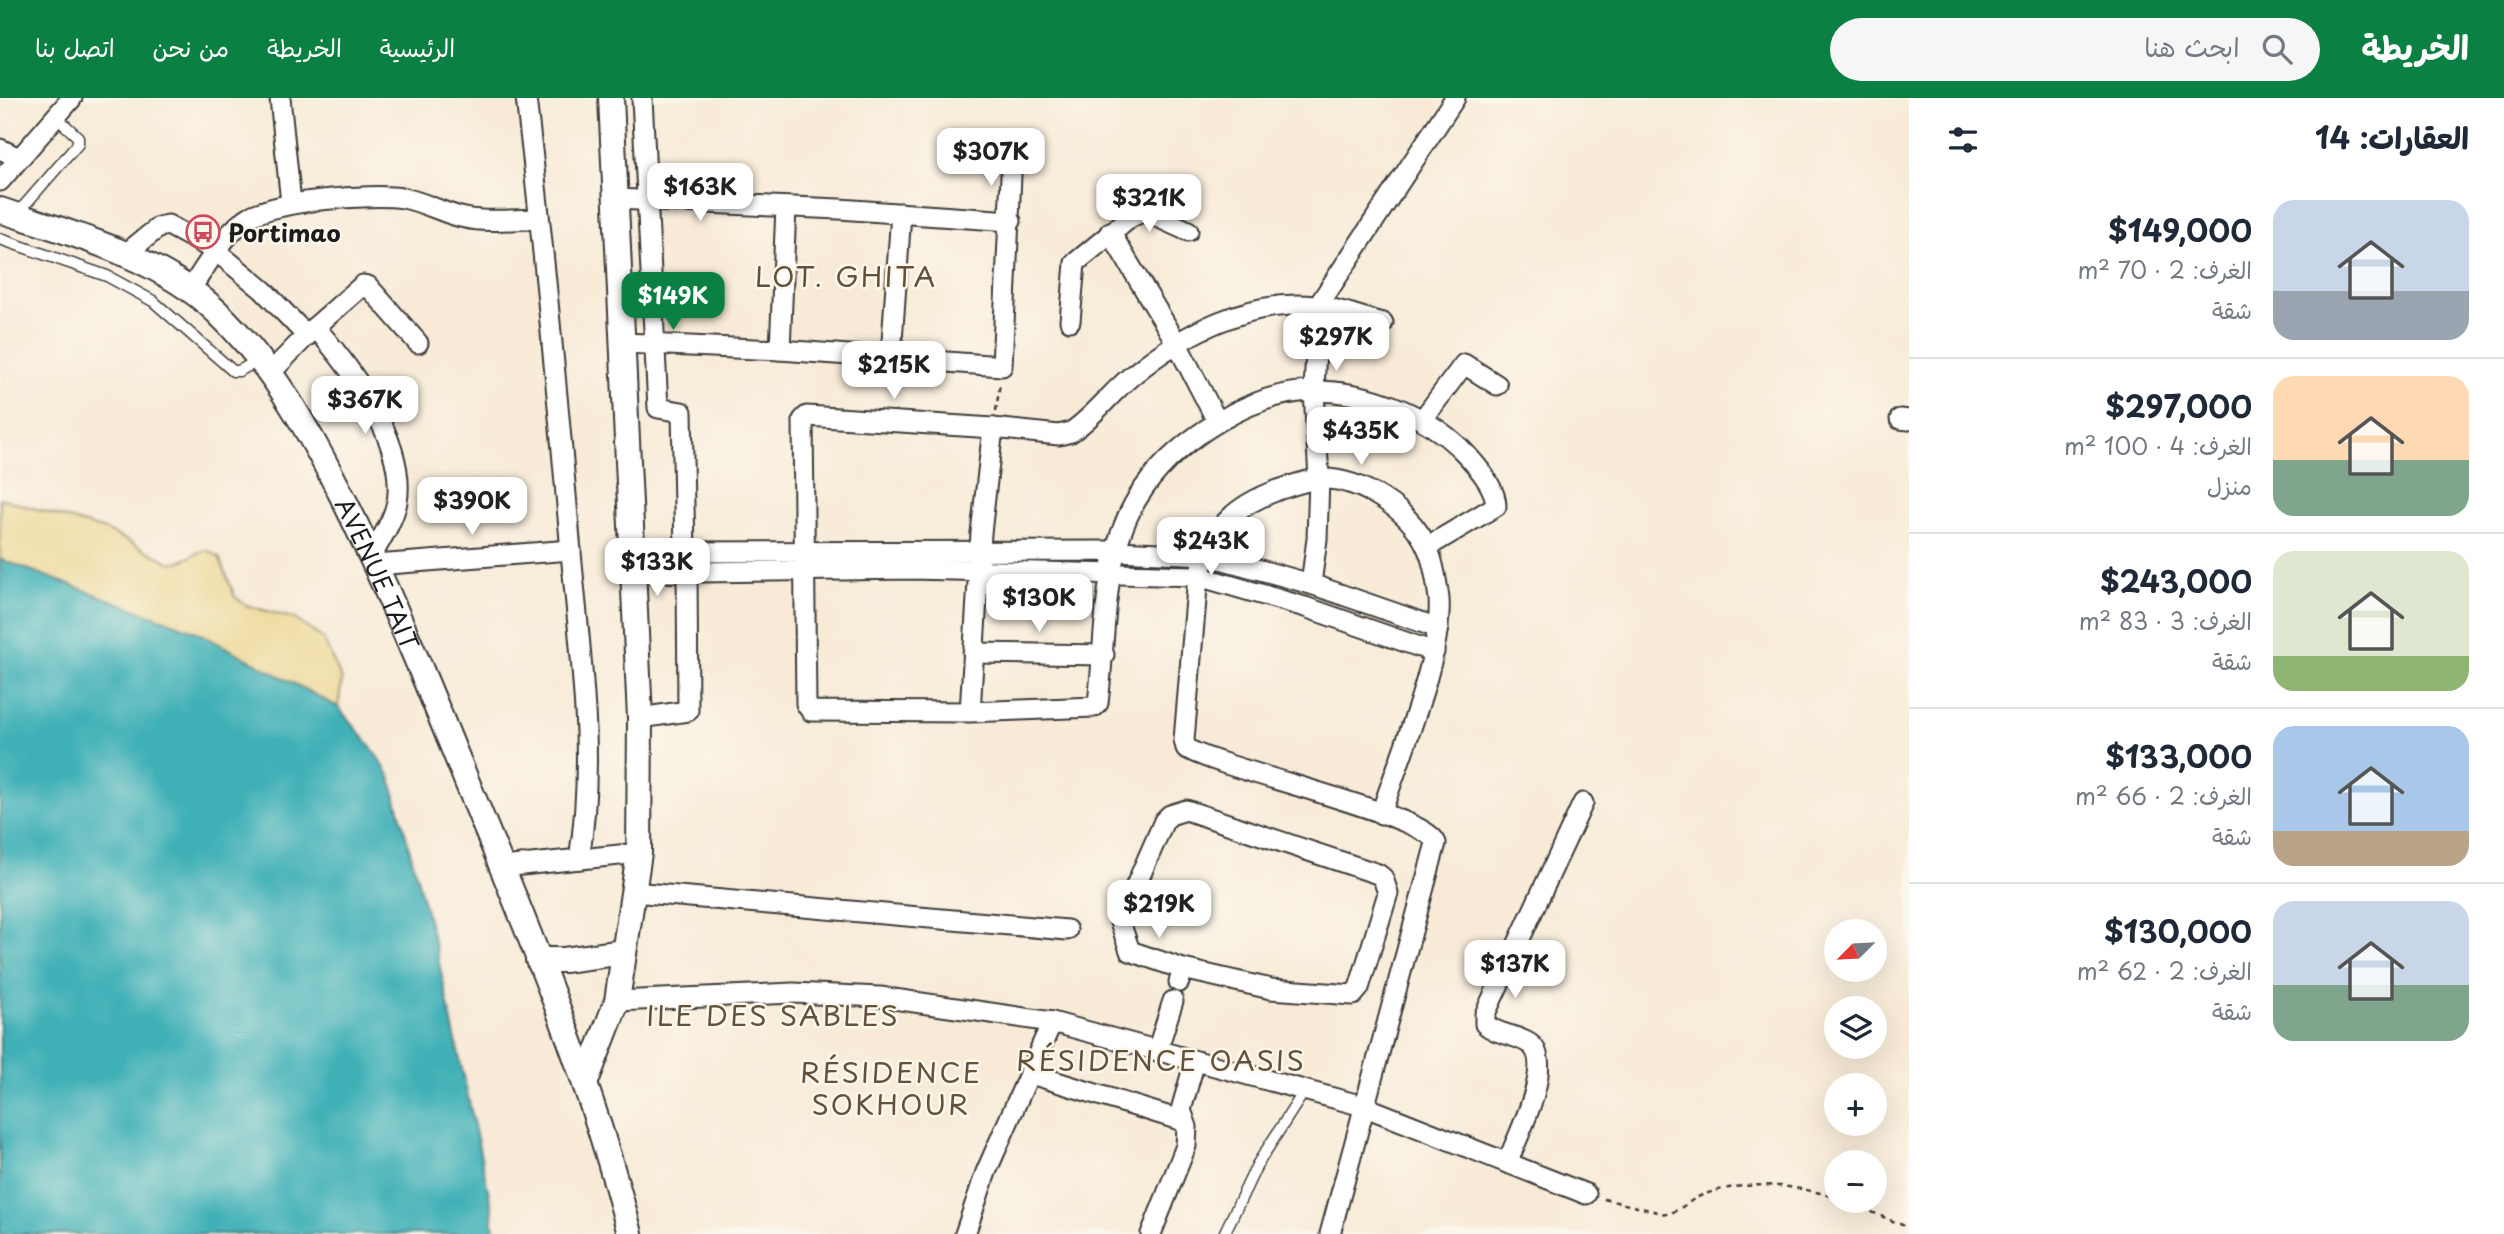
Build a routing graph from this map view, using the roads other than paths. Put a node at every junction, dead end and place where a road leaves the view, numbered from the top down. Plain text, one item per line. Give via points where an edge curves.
1 (72, 98) edge
2 (280, 98) edge
3 (526, 98) edge
4 (611, 98) edge
5 (642, 98) edge
6 (1455, 98) edge
7 (55, 116) junction
8 (0, 149) edge
9 (1012, 155) dead end
10 (19, 158) junction
11 (0, 181) edge
12 (616, 199) junction
13 (647, 200) junction
14 (291, 203) junction
15 (786, 207) junction
16 (8, 212) edge
17 (901, 213) junction
18 (540, 219) junction
19 (1011, 221) junction
20 (1188, 231) dead end
21 (1110, 232) junction
22 (0, 239) edge
23 (216, 251) junction
24 (124, 256) junction
25 (190, 290) junction
26 (1318, 306) junction
27 (1070, 321) dead end
28 (1383, 323) dead end
29 (311, 331) junction
30 (1176, 342) junction
31 (624, 343) junction
32 (653, 343) junction
33 (418, 344) dead end
34 (780, 350) junction
35 (891, 356) junction
36 (265, 367) junction
37 (1497, 384) dead end
38 (1314, 391) junction
39 (625, 408) junction
40 (658, 408) junction
41 (1423, 419) junction
42 (1217, 421) junction
43 (993, 428) junction
44 (1319, 479) junction
45 (1427, 547) junction
46 (571, 550) junction
47 (1116, 551) junction
48 (685, 552) junction
49 (1206, 555) junction
50 (374, 560) junction
51 (804, 561) junction
52 (979, 561) junction
53 (632, 563) junction
54 (687, 572) junction
55 (1109, 573) junction
56 (1198, 576) junction
57 (1311, 584) junction
58 (1437, 628) junction
59 (1434, 652) junction
60 (973, 653) junction
61 (1104, 655) junction
62 (970, 712) junction
63 (640, 718) junction
64 (1583, 803) dead end
65 (1381, 814) junction
66 (639, 853) junction
67 (579, 859) junction
68 (502, 867) junction
69 (633, 892) junction
70 (1067, 930) dead end
71 (624, 952) junction
72 (538, 960) junction
73 (1179, 984) junction
74 (617, 1001) junction
75 (1052, 1022) junction
76 (1157, 1051) junction
77 (1195, 1060) junction
78 (1031, 1074) junction
79 (585, 1084) junction
80 (1305, 1090) junction
81 (1363, 1106) junction
82 (1183, 1121) junction
83 (1507, 1163) junction
84 (1586, 1194) road end
85 (630, 1234) edge
86 (965, 1234) edge
87 (1151, 1234) edge
88 (1224, 1234) edge
89 (1330, 1234) edge

1 - 7 street
2 - 14 street
3 - 18 street
4 - 12 street
5 - 13 street
6 - 26 street
7 - 10 street
7 - 16 lane via 78,137 78,144
8 - 10 street
9 - 19 street
10 - 11 street
12 - 13 street
12 - 31 street
13 - 15 street
13 - 32 street
14 - 18 street via 393,197 463,218
14 - 23 street via 252,215
15 - 17 street
15 - 34 street
16 - 24 street, AVENUE TAIT
17 - 19 street
17 - 35 street
18 - 46 street
19 - 35 street via 1002,366
20 - 21 street via 1144,211
21 - 27 street via 1074,263
21 - 30 street
22 - 36 lane via 107,276 153,301 233,371
23 - 24 street via 164,225
23 - 25 street
23 - 29 street
24 - 25 street, AVENUE TAIT
25 - 36 street, AVENUE TAIT via 215,310
26 - 28 street
26 - 30 street via 1259,310
26 - 38 street
29 - 33 street via 366,285
29 - 36 street
29 - 50 street via 351,373 394,454 397,501
30 - 42 street
30 - 43 street via 1071,432 1059,435
31 - 32 street
31 - 39 street
32 - 34 street
32 - 40 street
34 - 35 street
36 - 50 street, AVENUE TAIT via 299,415
37 - 41 street via 1464,363
38 - 41 street via 1390,405
38 - 42 street
38 - 44 street
39 - 40 street
39 - 53 street
40 - 48 street via 682,412
41 - 45 street via 1474,462 1496,502 1494,508
42 - 47 street via 1179,449 1143,489
43 - 51 street via 807,416 803,420
43 - 52 street
44 - 45 street via 1343,482 1393,506
44 - 49 street via 1249,503 1231,517
44 - 57 street
45 - 58 street via 1439,601
46 - 50 street
46 - 67 street via 589,757
47 - 49 street
47 - 52 street
47 - 55 street
48 - 51 street
48 - 53 street
49 - 56 street
49 - 57 street
50 - 68 street, AVENUE TAIT
51 - 52 street
51 - 54 street
51 - 62 street via 808,709 830,714
52 - 55 street
52 - 60 street
53 - 54 street
53 - 63 street
54 - 63 street via 688,711
55 - 56 street
55 - 61 street
56 - 59 street
56 - 65 street via 1186,748
57 - 58 street
58 - 59 street
59 - 65 street
60 - 61 street
60 - 62 street
61 - 62 street via 1094,707
63 - 66 street
64 - 83 street via 1485,1014 1490,1029 1530,1044 1539,1066 1534,1099
65 - 81 street via 1429,834 1436,843
66 - 67 street
66 - 69 street
67 - 68 street
68 - 72 street, AVENUE TAIT
69 - 70 street
69 - 71 street
71 - 72 street
71 - 74 street
72 - 79 street, AVENUE TAIT
73 - 73 street via 1130,950 1120,922 1164,821 1177,811 1186,810 1378,874 1387,886 1359,988 1353,995
73 - 76 street
74 - 75 street via 793,993 880,997
74 - 79 street
75 - 76 street
75 - 78 street
76 - 77 street
77 - 80 street
77 - 82 street via 1181,1110
78 - 82 street
78 - 86 street via 986,1172
79 - 85 street, AVENUE TAIT
80 - 81 street
80 - 88 lane via 1257,1165
81 - 83 street
81 - 89 street
82 - 87 street via 1186,1146
83 - 84 street

